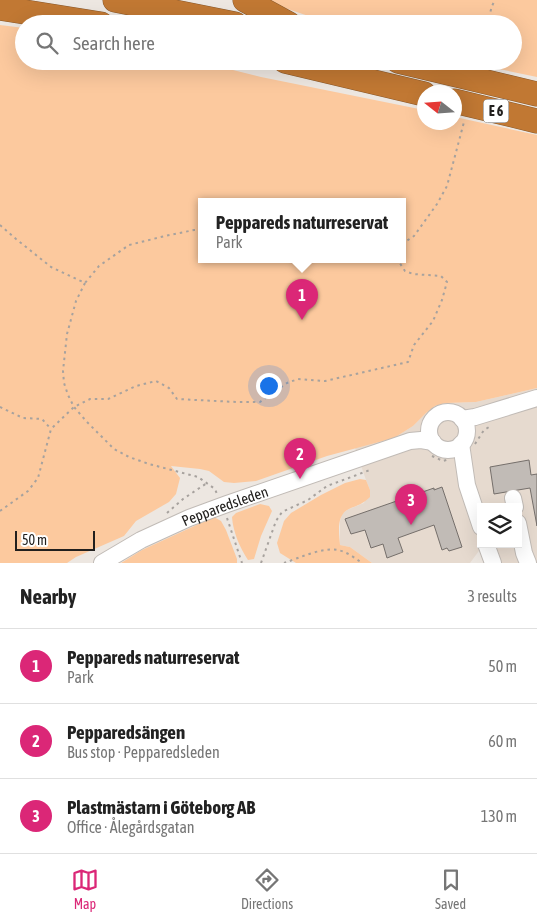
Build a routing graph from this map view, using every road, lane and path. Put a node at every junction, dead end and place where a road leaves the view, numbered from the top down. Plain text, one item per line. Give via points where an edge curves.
1 (115, 0) edge
2 (245, 0) edge
3 (495, 0) edge
4 (0, 8) edge
5 (44, 15) edge
6 (190, 15) edge
7 (272, 15) edge
8 (490, 15) edge
9 (323, 70) edge
10 (436, 70) edge
11 (417, 92) edge
12 (537, 94) edge
13 (462, 112) edge
14 (537, 121) edge
15 (456, 130) edge
16 (0, 225) edge
17 (198, 230) edge
18 (406, 241) edge
19 (400, 263) edge
20 (85, 283) junction
21 (537, 398) edge
22 (74, 406) junction
23 (0, 407) edge
24 (496, 418) junction
25 (462, 419) junction
26 (431, 424) junction
27 (51, 429) junction
28 (410, 441) junction
29 (450, 449) junction
30 (371, 470) dead end
31 (207, 483) junction
32 (219, 497) dead end
33 (0, 511) edge
34 (225, 514) dead end
35 (477, 515) edge
36 (162, 516) dead end
37 (522, 542) edge
38 (102, 563) edge
39 (242, 563) edge
40 (261, 563) edge
41 (284, 563) edge
42 (362, 563) edge
43 (528, 563) edge

1 - 6 highway
2 - 7 highway
3 - 8 path
4 - 5 highway
9 - 11 highway
10 - 12 highway, E 6
13 - 14 highway, E 6
15 - 18 path via 447,186 414,236
16 - 20 path via 50,267
17 - 20 path via 129,245 98,266
19 - 22 path via 405,271 441,276 447,282 434,321 414,345 408,362 325,381 298,379 260,402 177,399 170,388 156,381 108,399 90,399
20 - 22 path via 76,301 63,371 64,383
21 - 24 street, Pepparedsleden
22 - 27 path
22 - 31 path via 114,449 149,464 198,477
23 - 27 path via 23,418 42,419
24 - 25 street, Pepparedsleden
24 - 29 street, Pepparedsleden via 474,427
24 - 29 path via 473,447
25 - 26 street, Pepparedsleden via 452,413 444,413
25 - 29 street via 466,427
26 - 28 street, Pepparedsleden
26 - 29 street via 429,433
27 - 33 path via 38,478 28,491
28 - 29 street, Pepparedsleden via 421,440
28 - 38 street, Pepparedsleden via 189,518
29 - 35 street
30 - 40 path via 327,486 308,500 282,512
31 - 32 path
31 - 36 path
34 - 39 path
37 - 43 street
41 - 42 path via 324,550 347,553

